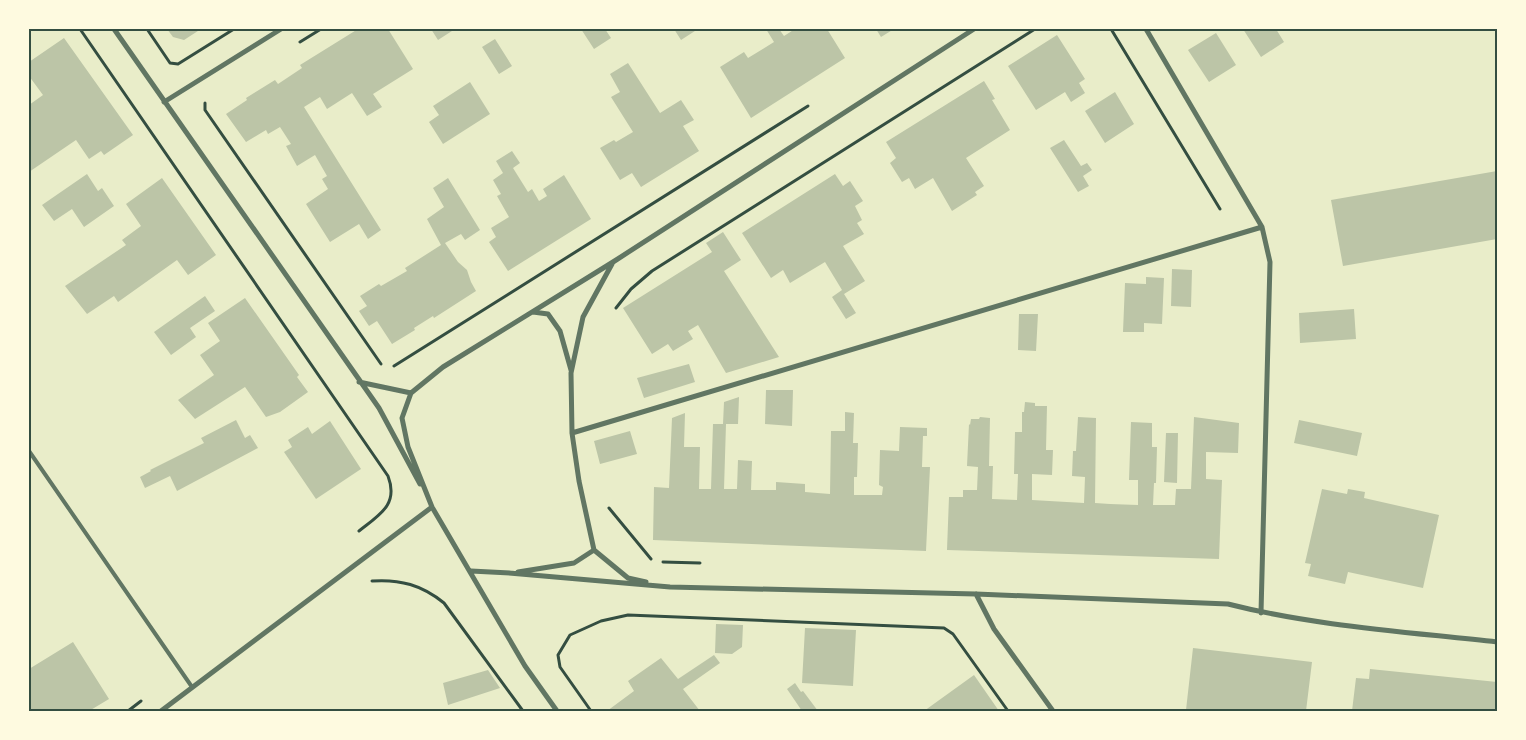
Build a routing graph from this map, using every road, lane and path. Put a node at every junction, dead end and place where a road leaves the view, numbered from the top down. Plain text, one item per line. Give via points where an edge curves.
1 (80, 29) edge
2 (114, 29) edge
3 (147, 29) edge
4 (234, 29) edge
5 (281, 29) edge
6 (974, 29) edge
7 (1035, 29) edge
8 (1111, 29) edge
9 (1146, 29) edge
10 (206, 101) dead end
11 (164, 102) junction
12 (814, 102) dead end
13 (1220, 209) dead end
14 (1262, 227) junction
15 (613, 262) junction
16 (614, 309) dead end
17 (533, 312) junction
18 (384, 368) dead end
19 (389, 369) dead end
20 (571, 373) junction
21 (359, 382) junction
22 (411, 393) junction
23 (572, 432) junction
24 (29, 451) edge
25 (388, 476) dead end
26 (432, 506) junction
27 (608, 507) dead end
28 (594, 550) junction
29 (652, 561) dead end
30 (662, 562) dead end
31 (701, 563) dead end
32 (471, 571) junction
33 (509, 573) junction
34 (364, 582) dead end
35 (670, 587) junction
36 (976, 594) junction
37 (1262, 613) junction
38 (1497, 642) edge
39 (192, 687) junction
40 (161, 711) edge
41 (523, 711) edge
42 (557, 711) edge
43 (591, 711) edge
44 (1008, 711) edge
45 (1053, 711) edge

1 - 25 path
2 - 11 street
3 - 4 path via 174,64
5 - 11 street
6 - 15 street
7 - 16 path via 652,271
8 - 13 path
9 - 14 street
10 - 18 path via 205,110
11 - 21 street
12 - 19 path
14 - 23 street
14 - 37 street via 1270,262
15 - 17 street
15 - 20 street via 583,317
17 - 20 street via 548,314 560,331
17 - 22 street via 443,367
20 - 23 street
21 - 22 street
21 - 26 street via 379,408
22 - 26 street via 402,418 408,448
23 - 28 street
24 - 39 lane
26 - 32 street
26 - 39 street
27 - 29 path
28 - 33 street via 574,563
28 - 35 street via 628,578
30 - 31 path
32 - 33 street
32 - 42 street via 525,666
33 - 35 street
34 - 41 path via 400,581 433,594 444,603
35 - 36 street
36 - 37 street via 1228,604
36 - 45 street via 994,629
37 - 38 street
39 - 40 street
43 - 44 path via 560,667 558,655 570,635 601,621 628,615 944,628 953,634

